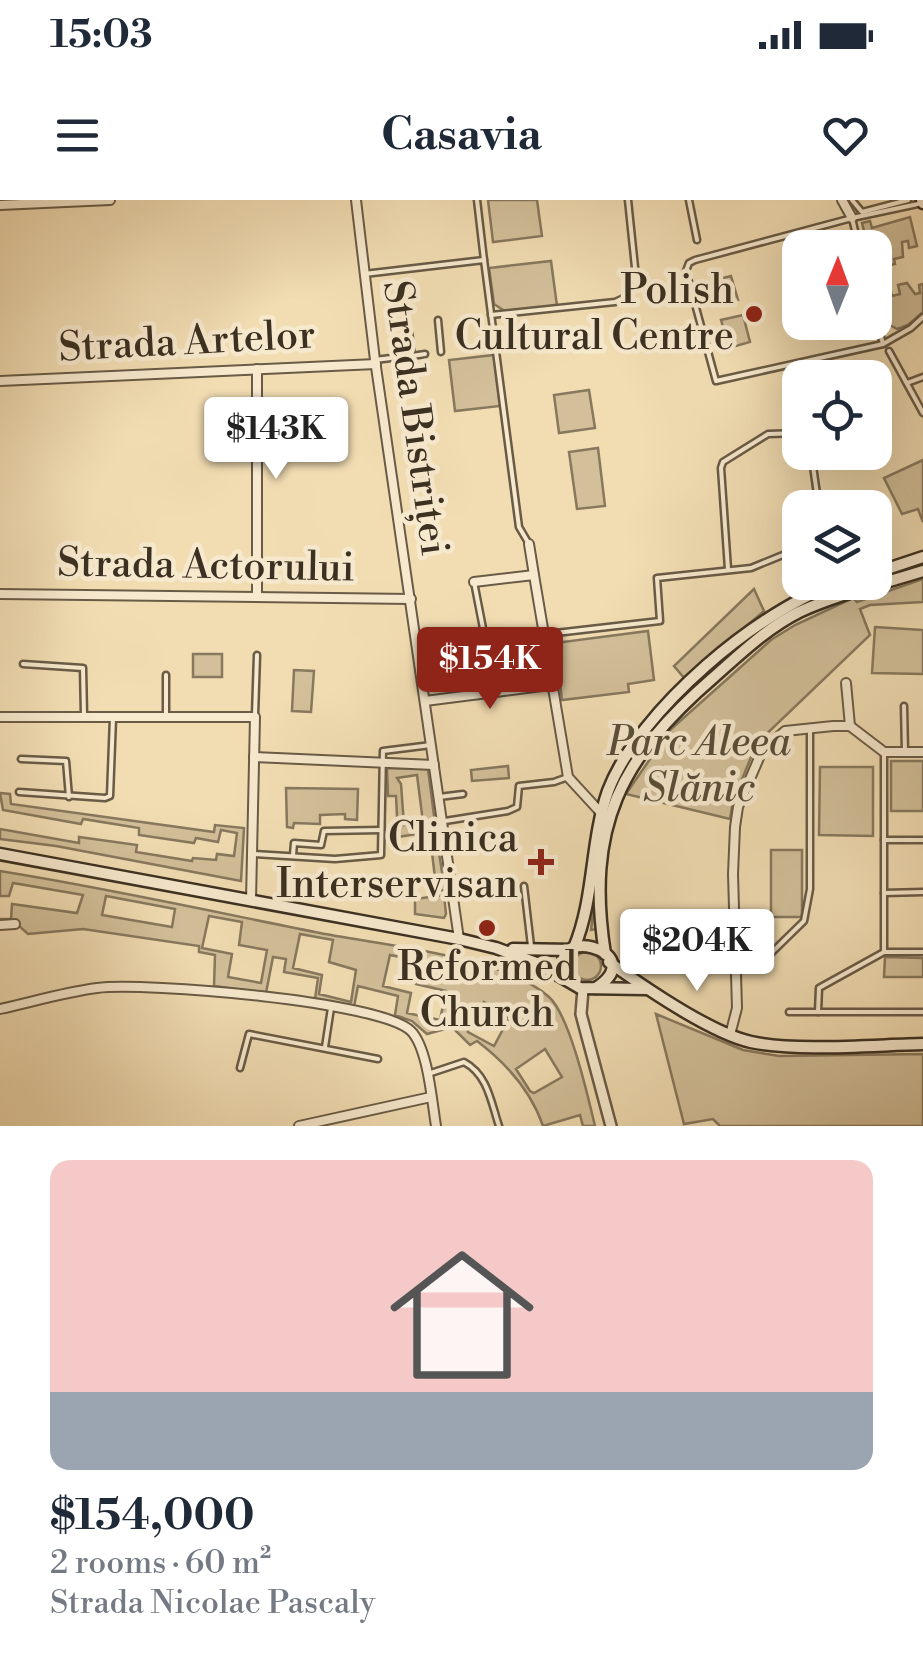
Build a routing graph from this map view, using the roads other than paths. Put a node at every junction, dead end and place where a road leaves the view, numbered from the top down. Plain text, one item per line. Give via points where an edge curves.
1 (110, 200) edge
2 (356, 200) edge
3 (477, 200) edge
4 (628, 200) edge
5 (689, 200) edge
6 (842, 200) edge
7 (852, 200) edge
8 (908, 200) edge
9 (923, 202) edge
10 (0, 206) edge
11 (852, 218) junction
12 (855, 230) edge
13 (697, 240) dead end
14 (484, 260) junction
15 (364, 274) junction
16 (491, 315) junction
17 (923, 317) edge
18 (438, 320) dead end
19 (409, 332) dead end
20 (882, 340) edge
21 (883, 344) junction
22 (441, 352) dead end
23 (889, 352) dead end
24 (424, 354) dead end
25 (391, 358) dead end
26 (376, 362) junction
27 (257, 369) junction
28 (923, 377) edge
29 (0, 381) edge
30 (907, 383) junction
31 (923, 412) edge
32 (782, 433) edge
33 (530, 544) joint
34 (782, 555) edge
35 (923, 557) edge
36 (892, 567) edge
37 (728, 569) junction
38 (923, 571) edge
39 (534, 575) junction
40 (474, 582) joint
41 (0, 594) edge
42 (257, 595) junction
43 (411, 598) junction
44 (803, 600) edge
45 (543, 634) junction
46 (488, 654) dead end
47 (257, 655) dead end
48 (23, 664) dead end
49 (166, 674) dead end
50 (846, 683) dead end
51 (550, 685) junction
52 (425, 702) junction
53 (904, 706) dead end
54 (84, 715) junction
55 (114, 715) junction
56 (0, 716) edge
57 (166, 716) junction
58 (255, 717) junction
59 (850, 726) junction
60 (810, 729) junction
61 (431, 746) junction
62 (884, 752) junction
63 (905, 752) junction
64 (923, 752) edge
65 (254, 757) junction
66 (22, 759) dead end
67 (382, 762) junction
68 (434, 765) junction
69 (568, 777) junction
70 (19, 792) dead end
71 (463, 794) dead end
72 (69, 796) junction
73 (438, 797) junction
74 (602, 814) junction
75 (442, 822) junction
76 (381, 830) junction
77 (884, 840) junction
78 (923, 840) edge
79 (0, 854) edge
80 (253, 854) junction
81 (293, 856) junction
82 (524, 886) dead end
83 (923, 892) edge
84 (884, 893) junction
85 (252, 900) junction
86 (15, 924) dead end
87 (0, 925) edge
88 (458, 939) junction
89 (496, 948) junction
90 (573, 949) junction
91 (532, 951) junction
92 (884, 952) junction
93 (923, 952) edge
94 (607, 958) junction
95 (737, 970) junction
96 (584, 987) junction
97 (646, 989) junction
98 (330, 1008) junction
99 (0, 1009) edge
100 (789, 1012) dead end
101 (818, 1012) junction
102 (923, 1012) edge
103 (730, 1034) junction
104 (923, 1044) edge
105 (325, 1046) junction
106 (378, 1059) dead end
107 (240, 1068) dead end
108 (426, 1075) junction
109 (431, 1096) junction
110 (299, 1126) edge
111 (436, 1126) edge
112 (499, 1126) edge
113 (611, 1126) edge

1 - 10 street
2 - 15 street, Strada Bistriței
3 - 14 lane
4 - 16 lane via 636,277 627,298
5 - 13 lane
6 - 11 street
7 - 8 lane via 862,212
9 - 11 lane
11 - 12 lane
11 - 21 lane via 695,260 686,271 713,380
14 - 15 lane
14 - 16 lane
15 - 26 street, Strada Bistriței
16 - 33 lane via 519,527
17 - 21 lane
18 - 22 lane
19 - 24 lane via 410,356
20 - 21 lane
23 - 30 lane
25 - 26 lane
26 - 27 street, Strada Artelor
26 - 43 street, Strada Bistriței
27 - 29 street, Strada Artelor
27 - 42 street
28 - 30 lane
30 - 31 lane
32 - 37 lane via 768,434 720,468
33 - 39 street
34 - 37 lane
35 - 36 main road
37 - 45 lane via 657,578 660,620
38 - 94 main road via 824,602 775,626 648,741 610,816 600,888
39 - 40 street
39 - 45 street
40 - 46 lane
41 - 42 street, Strada Actorului
42 - 43 street, Strada Actorului
43 - 52 street, Strada Bistriței
44 - 74 main road via 774,613 680,692 630,748
45 - 51 street
47 - 58 lane
48 - 54 lane via 84,668
49 - 57 lane
50 - 59 street
51 - 52 street
51 - 69 street
52 - 61 street, Strada Bistriței
53 - 63 lane
54 - 55 street
54 - 56 street
55 - 57 street
55 - 72 lane via 110,796
57 - 58 street
58 - 65 street
59 - 60 street
59 - 62 street
60 - 95 lane via 804,921 761,963
60 - 95 street via 786,732 762,751 738,807 732,874
61 - 67 lane via 386,749
61 - 68 street, Strada Bistriței
62 - 63 street
62 - 77 lane
63 - 64 street
65 - 67 street
65 - 80 street
66 - 72 lane via 66,761
67 - 68 street
67 - 76 lane
68 - 73 street, Strada Bistriței
69 - 74 street
69 - 75 lane via 519,786 517,808 508,812
70 - 72 lane
71 - 73 lane
73 - 75 street, Strada Bistriței
74 - 90 main road
75 - 88 street, Strada Bistriței
76 - 81 lane via 324,831 321,845 294,843
76 - 81 lane via 380,855
77 - 78 lane
77 - 84 lane
79 - 85 main road
80 - 81 lane
80 - 85 street
82 - 91 lane
83 - 84 lane
84 - 92 lane
85 - 88 main road
86 - 87 street
88 - 89 main road
89 - 91 main road
89 - 96 main road
90 - 91 main road
90 - 94 main road via 593,945
90 - 96 main road via 564,968
92 - 93 lane
92 - 101 lane via 819,988
94 - 96 main road via 608,976
94 - 97 main road
95 - 103 street
96 - 97 main road
96 - 113 street via 581,1014
97 - 103 main road
98 - 99 street via 217,991 99,988
98 - 105 lane
98 - 108 street via 402,1024 417,1039
100 - 101 lane
101 - 102 lane
103 - 104 main road via 780,1045
105 - 106 lane
105 - 107 lane via 249,1034
108 - 109 street
108 - 112 lane via 464,1062 476,1069
109 - 110 street
109 - 111 street

